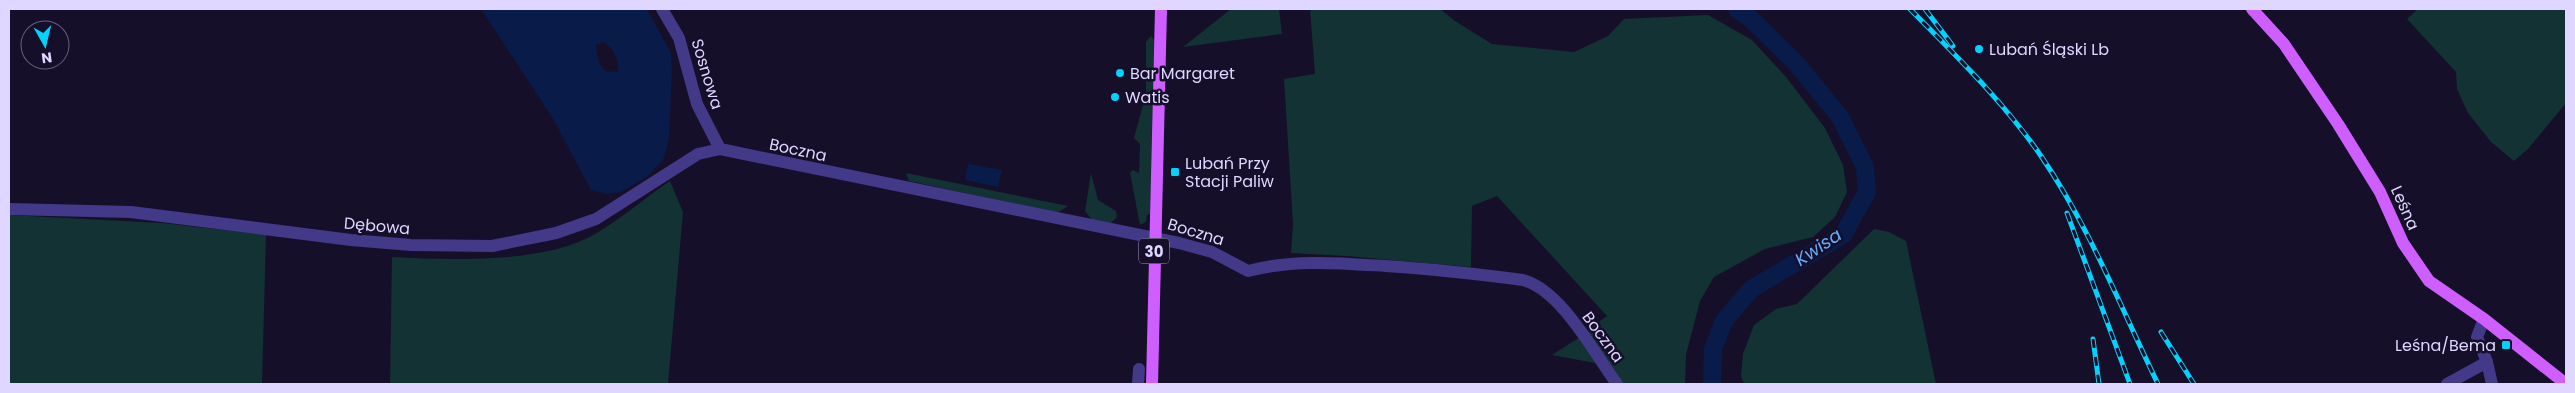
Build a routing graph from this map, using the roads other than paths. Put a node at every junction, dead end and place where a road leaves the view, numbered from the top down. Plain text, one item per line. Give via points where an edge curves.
1 (662, 9) edge
2 (1161, 9) edge
3 (2252, 9) edge
4 (720, 149) junction
5 (9, 209) edge
6 (1155, 237) junction
7 (2484, 319) junction
8 (2487, 362) junction
9 (1139, 369) dead end
10 (1138, 384) edge
11 (1152, 384) edge
12 (1617, 384) edge
13 (2447, 384) edge
14 (2492, 384) edge
15 (2566, 384) edge

1 - 4 street, Sosnowa via 679,38 697,104
2 - 6 main road, 30
3 - 7 main road, Leśna via 2284,44 2370,174 2411,258 2429,281
4 - 5 street, Dębowa via 698,154 596,219 556,233 492,246 351,240 131,212
4 - 6 street, Boczna
6 - 11 main road, 30
6 - 12 street, Boczna via 1212,252 1248,271 1281,263 1317,262 1426,269 1530,282 1538,285 1559,306
7 - 8 street via 2477,337
7 - 15 main road, Leśna
8 - 13 street
8 - 14 street
9 - 10 street

